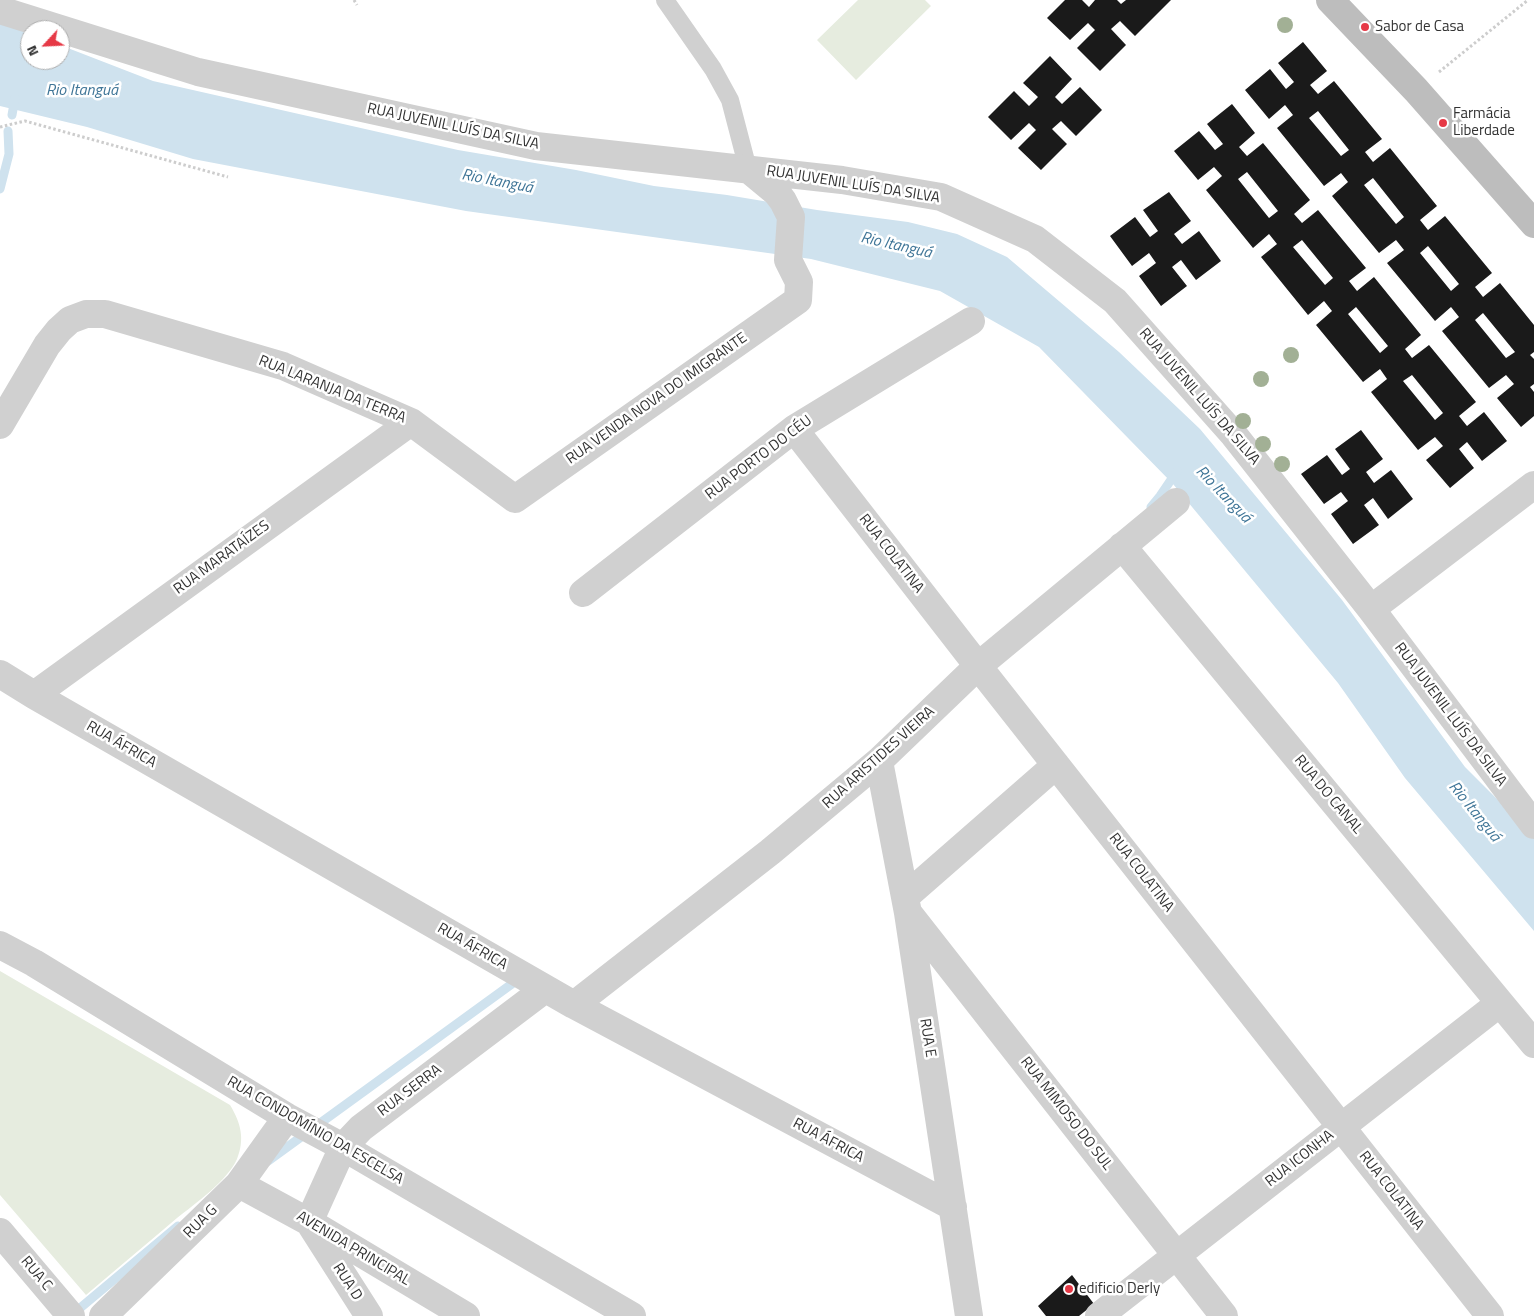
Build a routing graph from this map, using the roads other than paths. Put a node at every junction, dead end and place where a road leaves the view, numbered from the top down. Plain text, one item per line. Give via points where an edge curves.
1 (665, 0) edge
2 (1330, 0) edge
3 (0, 10) edge
4 (748, 169) junction
5 (1534, 224) edge
6 (971, 321) dead end
7 (411, 422) junction
8 (0, 425) edge
9 (794, 429) junction
10 (1534, 485) edge
11 (515, 499) joint
12 (1176, 502) dead end
13 (1122, 546) junction
14 (583, 593) dead end
15 (1371, 609) junction
16 (978, 666) junction
17 (0, 674) edge
18 (34, 695) junction
19 (879, 761) junction
20 (1056, 765) junction
21 (1530, 811) edge
22 (907, 905) junction
23 (0, 945) edge
24 (545, 989) junction
25 (1500, 1003) junction
26 (574, 1005) junction
27 (1534, 1044) edge
28 (288, 1117) junction
29 (1341, 1127) junction
30 (343, 1146) junction
31 (239, 1184) junction
32 (953, 1207) junction
33 (309, 1222) junction
34 (0, 1232) edge
35 (1177, 1256) junction
36 (71, 1316) edge
37 (103, 1316) edge
38 (369, 1316) edge
39 (466, 1316) edge
40 (632, 1316) edge
41 (969, 1316) edge
42 (1099, 1316) edge
43 (1224, 1316) edge
44 (1490, 1316) edge

1 - 4 lane via 730,100
2 - 5 street via 1416,90
3 - 4 street, RUA JUVENIL LUÍS DA SILVA via 198,72 527,144
4 - 11 street, RUA VENDA NOVA DO IMIGRANTE via 777,193 791,217 788,260 799,282 798,300
4 - 15 street, RUA JUVENIL LUÍS DA SILVA via 842,180 941,197 1035,239 1115,301 1234,435
6 - 9 street, RUA PORTO DO CÉU
7 - 8 street, RUA LARANJA DA TERRA via 283,366 105,314 86,314 70,320 47,345
7 - 11 street, RUA LARANJA DA TERRA
7 - 18 street, RUA MARATAÍZES
9 - 14 street, RUA PORTO DO CÉU
9 - 16 street, RUA COLATINA
10 - 15 street
12 - 13 street, RUA ARISTIDES VIEIRA
13 - 16 street, RUA ARISTIDES VIEIRA
13 - 25 street, RUA DO CANAL
15 - 21 street, RUA JUVENIL LUÍS DA SILVA
16 - 19 street, RUA ARISTIDES VIEIRA
16 - 20 street, RUA COLATINA
17 - 18 street, RUA ÁFRICA
18 - 24 street, RUA ÁFRICA
19 - 22 street, RUA E
19 - 26 street, RUA ARISTIDES VIEIRA via 770,852
20 - 22 street
20 - 29 street, RUA COLATINA
22 - 32 street, RUA E
22 - 35 street, RUA MIMOSO DO SUL
23 - 28 street, RUA CONDOMÍNIO DA ESCELSA
24 - 26 street, RUA ÁFRICA
24 - 30 street, RUA SERRA via 362,1128
25 - 27 street, RUA DO CANAL
25 - 29 street, RUA ICONHA
26 - 32 street, RUA ÁFRICA
28 - 30 street, RUA CONDOMÍNIO DA ESCELSA
28 - 31 street, RUA G
29 - 35 street, RUA ICONHA
29 - 44 street, RUA COLATINA
30 - 33 street, RUA SERRA
30 - 40 street, RUA CONDOMÍNIO DA ESCELSA
31 - 33 street, AVENIDA PRINCIPAL
31 - 37 street, RUA G
32 - 41 street, RUA E
33 - 38 street, RUA D
33 - 39 street, AVENIDA PRINCIPAL
34 - 36 street, RUA C
35 - 42 street, RUA ICONHA
35 - 43 street, RUA MIMOSO DO SUL

